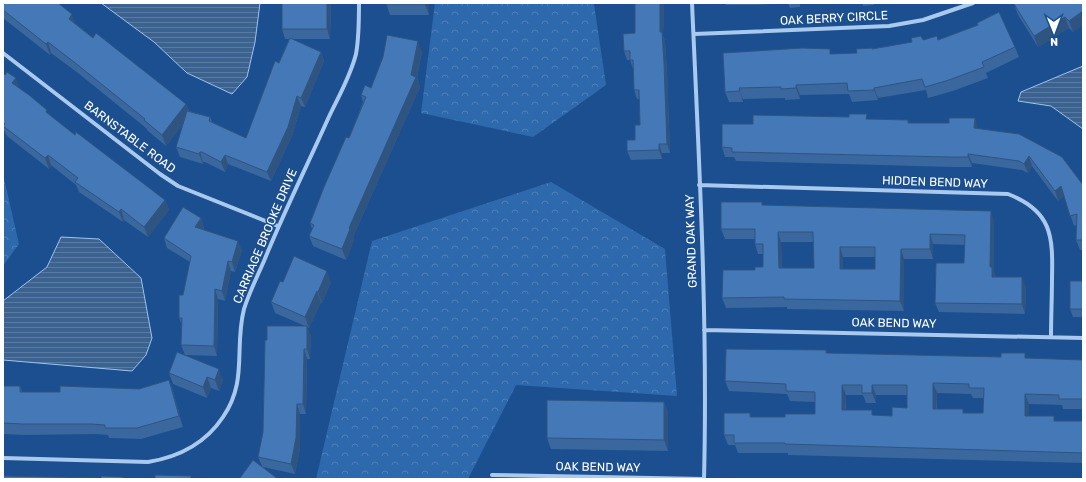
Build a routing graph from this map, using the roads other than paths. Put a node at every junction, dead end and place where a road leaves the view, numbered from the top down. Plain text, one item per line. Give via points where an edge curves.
1 (359, 3) edge
2 (692, 3) edge
3 (973, 3) edge
4 (694, 34) junction
5 (3, 53) edge
6 (699, 185) junction
7 (278, 226) junction
8 (704, 330) junction
9 (1051, 336) junction
10 (1083, 338) edge
11 (3, 458) edge
12 (492, 474) dead end
13 (703, 479) edge

1 - 7 street, CARRIAGE BROOKE DRIVE via 358,41 350,73
2 - 4 street, GRAND OAK WAY
3 - 4 street, OAK BERRY CIRCLE via 922,20 889,26
4 - 6 street, GRAND OAK WAY
5 - 7 street, BARNSTABLE ROAD via 178,186
6 - 8 street, GRAND OAK WAY
6 - 9 street, HIDDEN BEND WAY via 1008,194 1022,199 1042,218 1052,242
7 - 11 street, CARRIAGE BROOKE DRIVE via 245,308 240,328 240,365 233,400 224,417 200,442 167,459 148,462
8 - 9 street, OAK BEND WAY
8 - 13 street, GRAND OAK WAY via 706,404
9 - 10 street, OAK BEND WAY
12 - 13 street, OAK BEND WAY

